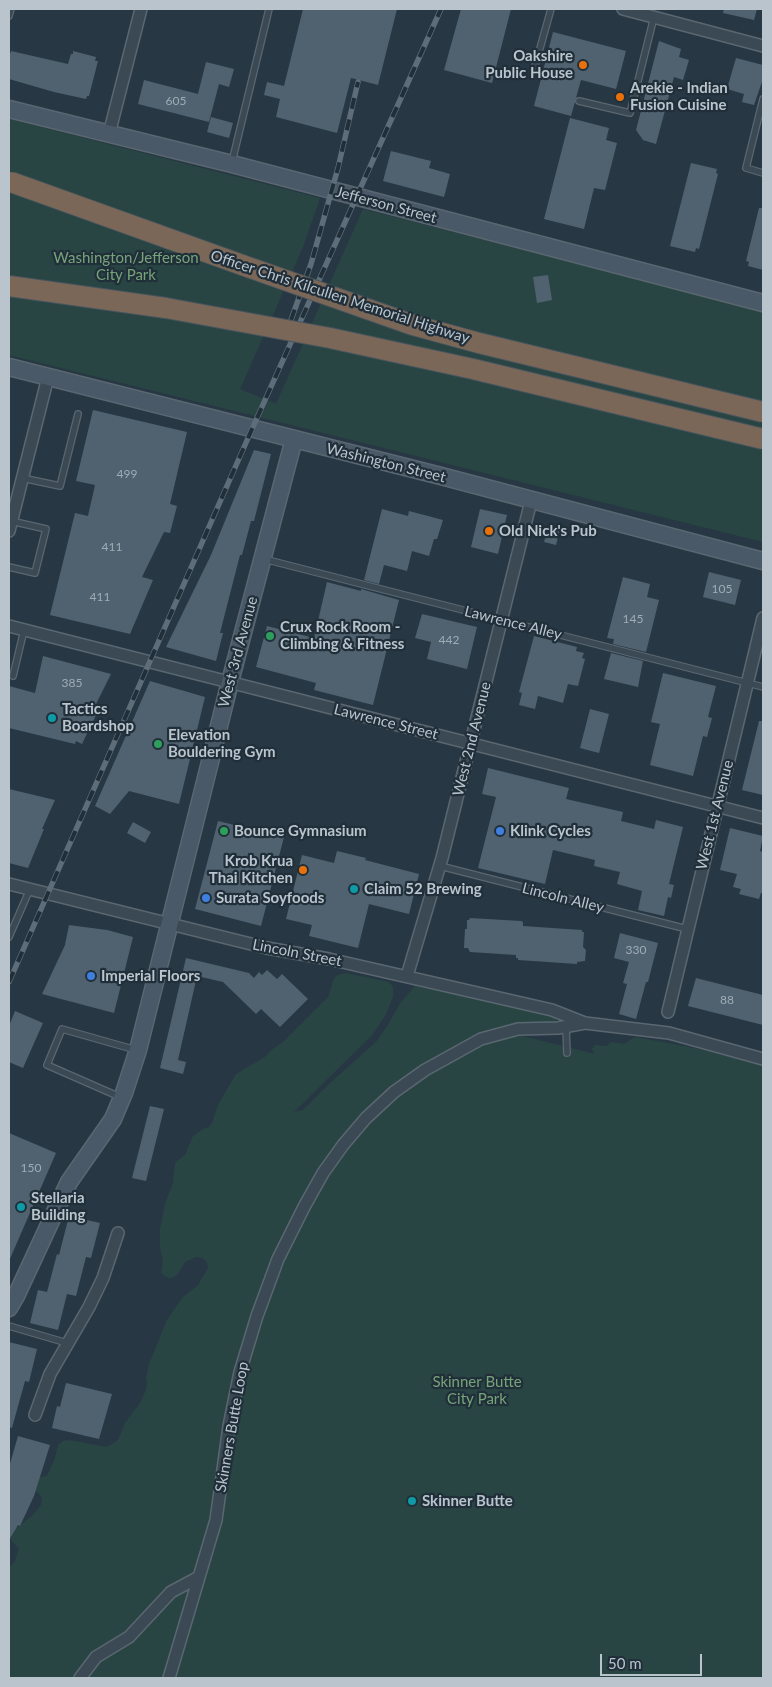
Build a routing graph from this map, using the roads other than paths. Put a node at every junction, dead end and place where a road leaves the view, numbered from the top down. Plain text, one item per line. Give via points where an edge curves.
1 (11, 9) edge
2 (140, 9) edge
3 (270, 9) edge
4 (550, 9) edge
5 (624, 9) edge
6 (655, 13) edge
7 (9, 16) edge
8 (763, 46) edge
9 (536, 66) dead end
10 (763, 99) edge
11 (579, 101) dead end
12 (9, 109) edge
13 (109, 134) junction
14 (232, 164) junction
15 (763, 173) edge
16 (11, 182) dead end
17 (9, 286) edge
18 (763, 303) edge
19 (9, 367) edge
20 (48, 377) junction
21 (763, 412) edge
22 (78, 414) dead end
23 (294, 439) junction
24 (763, 439) edge
25 (22, 478) junction
26 (532, 501) junction
27 (10, 526) edge
28 (263, 559) junction
29 (763, 561) edge
30 (9, 567) edge
31 (763, 618) edge
32 (502, 620) junction
33 (9, 626) edge
34 (24, 630) junction
35 (12, 676) dead end
36 (230, 682) junction
37 (747, 682) junction
38 (763, 687) edge
39 (471, 744) junction
40 (716, 806) junction
41 (763, 818) edge
42 (440, 866) junction
43 (9, 884) edge
44 (30, 889) junction
45 (169, 924) junction
46 (687, 929) junction
47 (9, 937) edge
48 (407, 976) junction
49 (668, 1012) dead end
50 (585, 1023) junction
51 (566, 1027) junction
52 (138, 1050) junction
53 (567, 1053) dead end
54 (763, 1059) edge
55 (122, 1098) junction
56 (118, 1233) dead end
57 (9, 1308) edge
58 (9, 1326) edge
59 (67, 1343) junction
60 (36, 1414) dead end
61 (199, 1577) junction
62 (80, 1678) edge
63 (169, 1678) edge

1 - 7 lane
2 - 13 street
3 - 14 lane
4 - 9 lane
5 - 6 street
6 - 8 street
6 - 11 lane via 630,113
10 - 15 lane via 746,168
12 - 13 street, Jefferson Street
13 - 14 street, Jefferson Street
14 - 18 street, Jefferson Street
16 - 21 highway, Officer Chris Kilcullen Memorial Highway, bridge via 413,325
17 - 24 highway, Officer Chris Kilcullen Memorial Highway, bridge via 166,308 330,338
19 - 20 street, Washington Street
20 - 23 street, Washington Street
20 - 25 street
22 - 25 lane via 60,486
23 - 26 street, Washington Street
23 - 28 street, West 3rd Avenue
25 - 27 street
26 - 29 street, Washington Street
26 - 32 street, West 2nd Avenue
27 - 30 lane via 46,529 35,573
28 - 32 lane, Lawrence Alley
28 - 36 street, West 3rd Avenue
31 - 37 street, West 1st Avenue
32 - 37 lane, Lawrence Alley
32 - 39 street, West 2nd Avenue
33 - 34 street, Lawrence Street
34 - 35 lane
34 - 36 street, Lawrence Street
36 - 39 street, Lawrence Street
36 - 45 street, West 3rd Avenue
37 - 38 lane, Lawrence Alley
37 - 40 street, West 1st Avenue
39 - 40 street, Lawrence Street
39 - 42 street, West 2nd Avenue
40 - 41 street, Lawrence Street
40 - 46 street, West 1st Avenue
42 - 46 lane, Lincoln Alley
42 - 48 street, West 2nd Avenue
43 - 44 street, Lincoln Street
44 - 45 street, Lincoln Street
44 - 47 lane
45 - 48 street, Lincoln Street via 267,948
45 - 52 street, West 3rd Avenue
46 - 49 street, West 1st Avenue
48 - 50 street, Lincoln Street via 552,1010
50 - 51 street, Skinners Butte Loop
50 - 54 street, Skinners Butte Loop via 669,1033
51 - 53 lane
51 - 61 street, Skinners Butte Loop via 508,1030 481,1039 425,1070 366,1118 323,1173 278,1259 256,1316 229,1426 216,1520
52 - 55 street, West 3rd Avenue
52 - 55 lane via 62,1029 47,1065
55 - 57 street, West 3rd Avenue via 108,1125 69,1182
56 - 59 street via 103,1278
58 - 59 lane
59 - 60 street via 50,1374
61 - 62 street via 171,1592 129,1637 96,1657
61 - 63 street, Skinners Butte Loop

